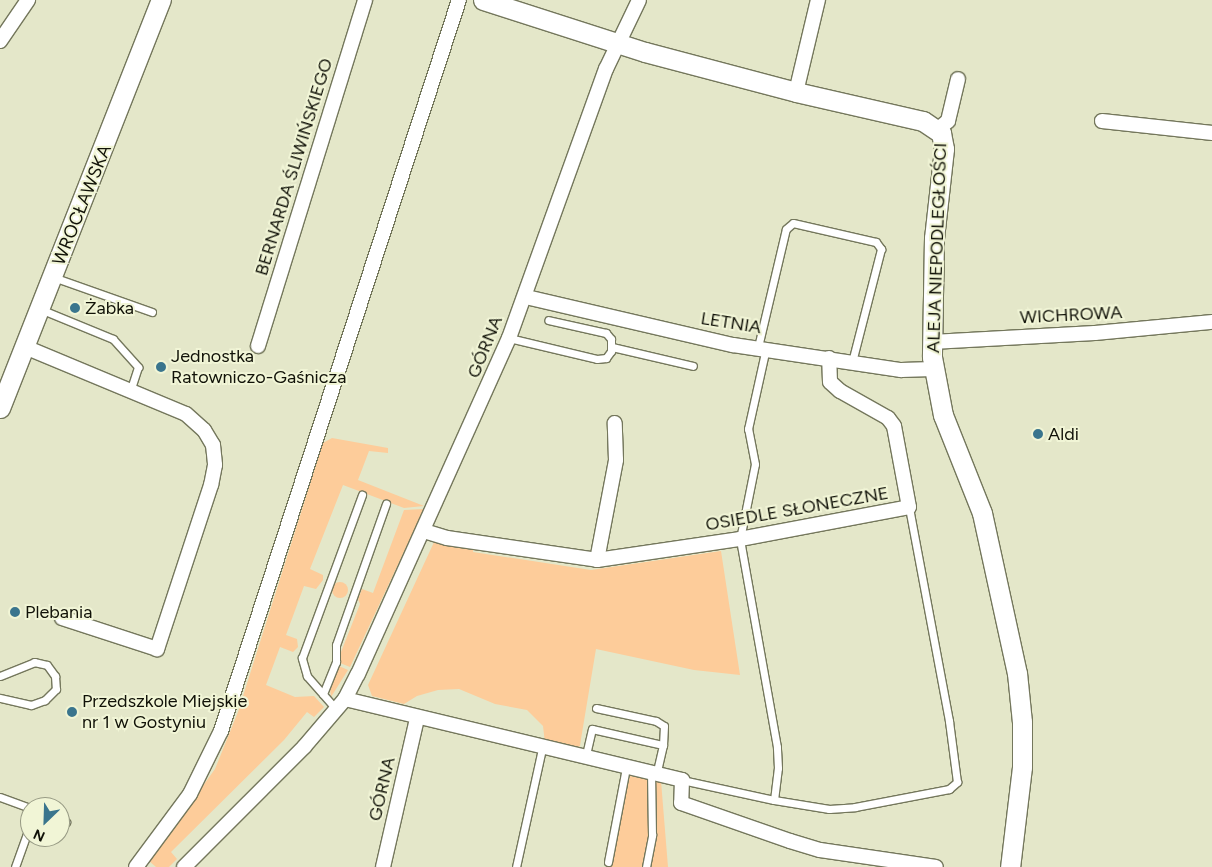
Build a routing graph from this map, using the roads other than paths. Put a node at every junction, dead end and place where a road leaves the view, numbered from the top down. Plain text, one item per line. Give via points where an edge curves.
1 (28, 0) edge
2 (162, 0) edge
3 (365, 0) edge
4 (459, 0) edge
5 (484, 0) edge
6 (639, 0) edge
7 (818, 0) edge
8 (0, 41) edge
9 (618, 44) junction
10 (958, 79) dead end
11 (796, 92) junction
12 (1102, 121) dead end
13 (938, 129) junction
14 (1212, 133) edge
15 (53, 277) junction
16 (526, 296) junction
17 (40, 309) junction
18 (152, 312) dead end
19 (548, 320) dead end
20 (1212, 322) edge
21 (509, 338) junction
22 (932, 342) junction
23 (258, 346) dead end
24 (25, 347) junction
25 (612, 347) junction
26 (762, 348) junction
27 (829, 358) junction
28 (852, 362) junction
29 (693, 366) dead end
30 (933, 368) junction
31 (130, 391) junction
32 (0, 408) edge
33 (615, 423) dead end
34 (362, 495) dead end
35 (386, 504) dead end
36 (910, 507) junction
37 (424, 531) junction
38 (740, 539) junction
39 (597, 560) junction
40 (62, 618) dead end
41 (0, 676) edge
42 (323, 694) junction
43 (0, 698) edge
44 (340, 704) junction
45 (596, 708) dead end
46 (417, 719) junction
47 (663, 745) junction
48 (542, 749) junction
49 (585, 759) junction
50 (626, 768) junction
51 (654, 774) junction
52 (682, 780) junction
53 (0, 797) edge
54 (774, 800) junction
55 (20, 804) edge
56 (22, 847) edge
57 (608, 862) dead end
58 (15, 867) edge
59 (136, 867) edge
60 (184, 867) edge
61 (383, 867) edge
62 (516, 867) edge
63 (646, 867) edge
64 (936, 867) edge
65 (1010, 867) edge

1 - 8 street
2 - 15 street, WROCŁAWSKA
3 - 23 street, BERNARDA ŚLIWIŃSKIEGO
4 - 59 street via 221,731 190,794
5 - 9 street, ALEJA NIEPODLEGŁOŚCI
6 - 9 street, GÓRNA
7 - 11 street
9 - 11 street, ALEJA NIEPODLEGŁOŚCI
9 - 16 street, GÓRNA
10 - 13 street via 948,121
11 - 13 street, ALEJA NIEPODLEGŁOŚCI via 923,121
12 - 14 street
13 - 22 street, ALEJA NIEPODLEGŁOŚCI via 944,149 934,238
15 - 17 street, WROCŁAWSKA
15 - 18 lane
16 - 21 street, GÓRNA
16 - 26 street, LETNIA via 676,333
17 - 24 street, WROCŁAWSKA
17 - 31 lane via 113,339 138,367
19 - 25 lane via 606,333 612,339
20 - 22 street, WICHROWA via 1095,333
21 - 25 lane via 597,359 606,358
21 - 37 street, GÓRNA
22 - 30 street, ALEJA NIEPODLEGŁOŚCI
24 - 31 street
24 - 32 street, WROCŁAWSKA
25 - 29 lane
26 - 27 street, LETNIA
26 - 28 lane via 786,229 793,223 876,242 881,249
26 - 38 lane via 748,429 754,464
27 - 28 street, LETNIA
27 - 36 street, OSIEDLE SŁONECZNE via 830,382 852,399 888,418 894,426
28 - 30 street, LETNIA via 901,370
30 - 65 street, ALEJA NIEPODLEGŁOŚCI via 943,415 982,513 1017,673 1023,761
31 - 40 street via 186,414 204,430 213,445 215,465 211,485 157,649
33 - 39 street via 616,460
34 - 42 lane via 302,658 307,676
35 - 42 lane via 336,645 336,662
36 - 38 street, OSIEDLE SŁONECZNE
36 - 54 lane via 957,782 949,789 855,807 829,809
37 - 39 street, OSIEDLE SŁONECZNE via 447,538
37 - 44 street, GÓRNA
38 - 39 street, OSIEDLE SŁONECZNE
38 - 54 lane via 777,747
41 - 43 lane via 34,662 47,665 55,676 56,688 45,700 31,705
42 - 44 lane
44 - 46 street
44 - 60 street, GÓRNA via 276,777
45 - 47 lane via 656,721 664,726
46 - 48 street
46 - 61 street, GÓRNA
47 - 49 lane via 592,729
47 - 51 lane
48 - 49 street
48 - 62 lane
49 - 50 street
50 - 51 street
50 - 57 lane
51 - 52 street
51 - 63 lane via 652,828
52 - 54 lane
52 - 64 street via 681,803 772,835 820,850
53 - 55 lane
56 - 58 lane

